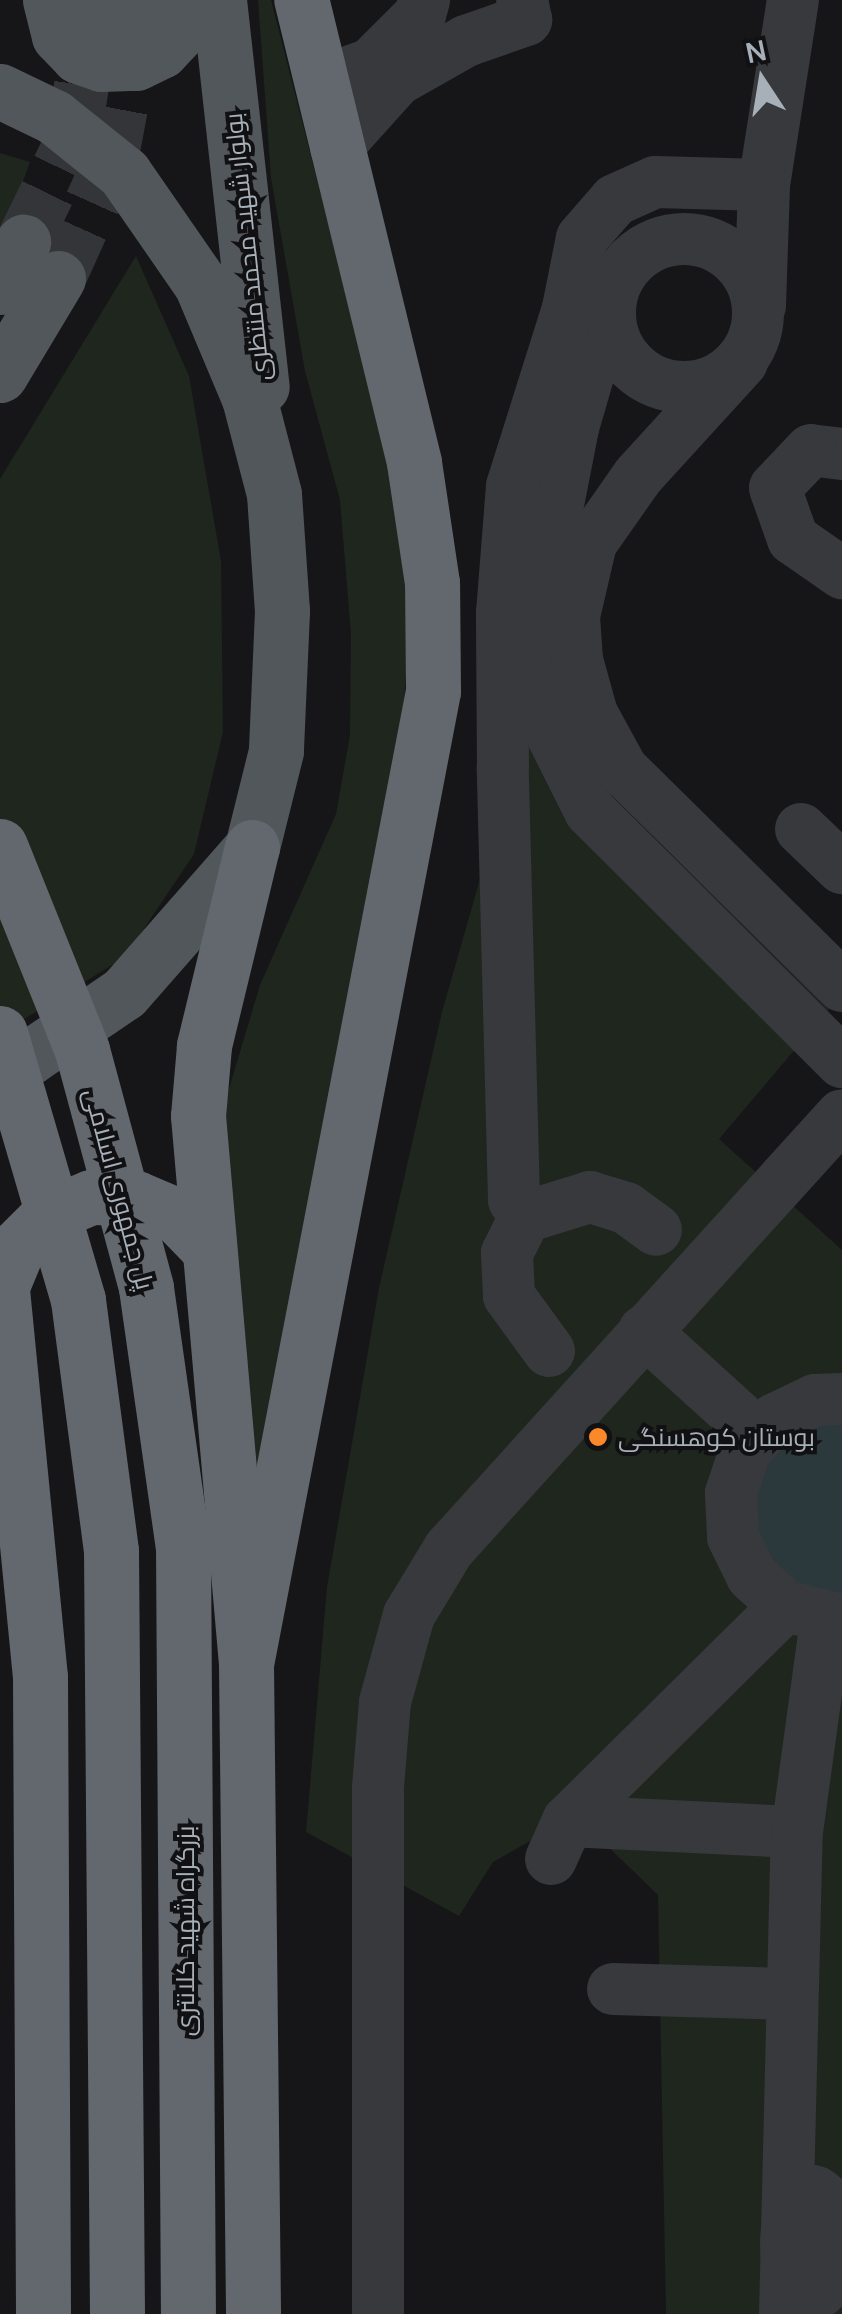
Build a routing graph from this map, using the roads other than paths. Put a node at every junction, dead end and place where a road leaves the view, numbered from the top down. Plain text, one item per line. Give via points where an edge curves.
1 (190, 0) edge
2 (219, 0) edge
3 (301, 0) edge
4 (424, 0) edge
5 (522, 0) edge
6 (793, 0) edge
7 (102, 13) edge
8 (323, 81) junction
9 (0, 90) edge
10 (336, 148) junction
11 (764, 186) junction
12 (679, 238) junction
13 (27, 269) tunnel mouth
14 (612, 290) junction
15 (760, 307) junction
16 (742, 362) junction
17 (0, 375) edge
18 (842, 454) edge
19 (274, 494) junction
20 (842, 572) edge
21 (801, 828) dead end
22 (0, 846) edge
23 (252, 847) junction
24 (842, 868) edge
25 (842, 986) edge
26 (0, 1033) edge
27 (842, 1062) edge
28 (0, 1063) edge
29 (842, 1115) edge
30 (525, 1217) junction
31 (656, 1230) dead end
32 (207, 1247) junction
33 (1, 1328) edge
34 (644, 1331) junction
35 (549, 1351) dead end
36 (842, 1399) edge
37 (760, 1436) junction
38 (0, 1537) edge
39 (182, 1547) joint
40 (818, 1616) edge
41 (246, 1664) junction
42 (40, 1678) junction
43 (807, 1753) junction
44 (842, 1792) edge
45 (796, 1832) junction
46 (613, 1989) dead end
47 (791, 1994) junction
48 (823, 2213) edge
49 (43, 2314) edge
50 (117, 2314) edge
51 (188, 2314) edge
52 (253, 2314) edge
53 (378, 2314) edge
54 (785, 2314) edge

1 - 7 main road via 184,26 160,51 136,63 102,64 78,56 59,36
2 - 19 main road, بولوار شهید محمد منتظری
3 - 8 highway
4 - 8 street via 420,16 372,64
5 - 10 street via 526,20 466,41 397,80
6 - 11 street
8 - 10 highway
9 - 19 main road via 54,116 124,173 200,284 249,398
10 - 41 highway via 414,462 432,583 433,691
11 - 12 street via 744,205
11 - 15 street
11 - 30 street via 655,182 615,200 582,238 568,308 512,486 502,613 503,767 514,1200
12 - 14 street via 650,246
12 - 15 street via 708,242 734,256 752,279
13 - 17 main road
14 - 16 street via 617,348 661,385 690,388 719,380
14 - 27 street via 573,428 537,612 537,666 549,729 590,812
15 - 16 street via 756,336
16 - 25 street via 638,476 591,543 574,616 577,660 592,714 622,769
18 - 20 street via 811,450 775,488 793,539
19 - 23 main road via 282,611 276,751
21 - 24 street
22 - 39 highway, پل جمهوری اسلامی, bridge via 82,1050 146,1288
23 - 28 main road via 124,994 30,1057
23 - 32 highway via 204,1046 198,1116
26 - 50 highway, bridge via 78,1300 111,1551
29 - 34 street
30 - 31 street via 590,1197 626,1208
30 - 35 street via 507,1253 509,1296
32 - 33 highway via 176,1216 136,1198 91,1197 50,1214 19,1245 2,1286
32 - 41 highway
33 - 42 highway
34 - 37 street
34 - 53 street via 449,1549 410,1615 385,1702 378,1787
36 - 37 street via 815,1400 775,1419
37 - 40 street via 746,1452 731,1493 733,1537 752,1576
38 - 42 highway
39 - 51 highway, بزرگراه شهید کلانتری
40 - 43 street
40 - 45 street via 559,1840
41 - 52 highway
42 - 49 highway
43 - 44 street
43 - 45 street
45 - 47 street
46 - 47 street
47 - 48 street
48 - 54 street

